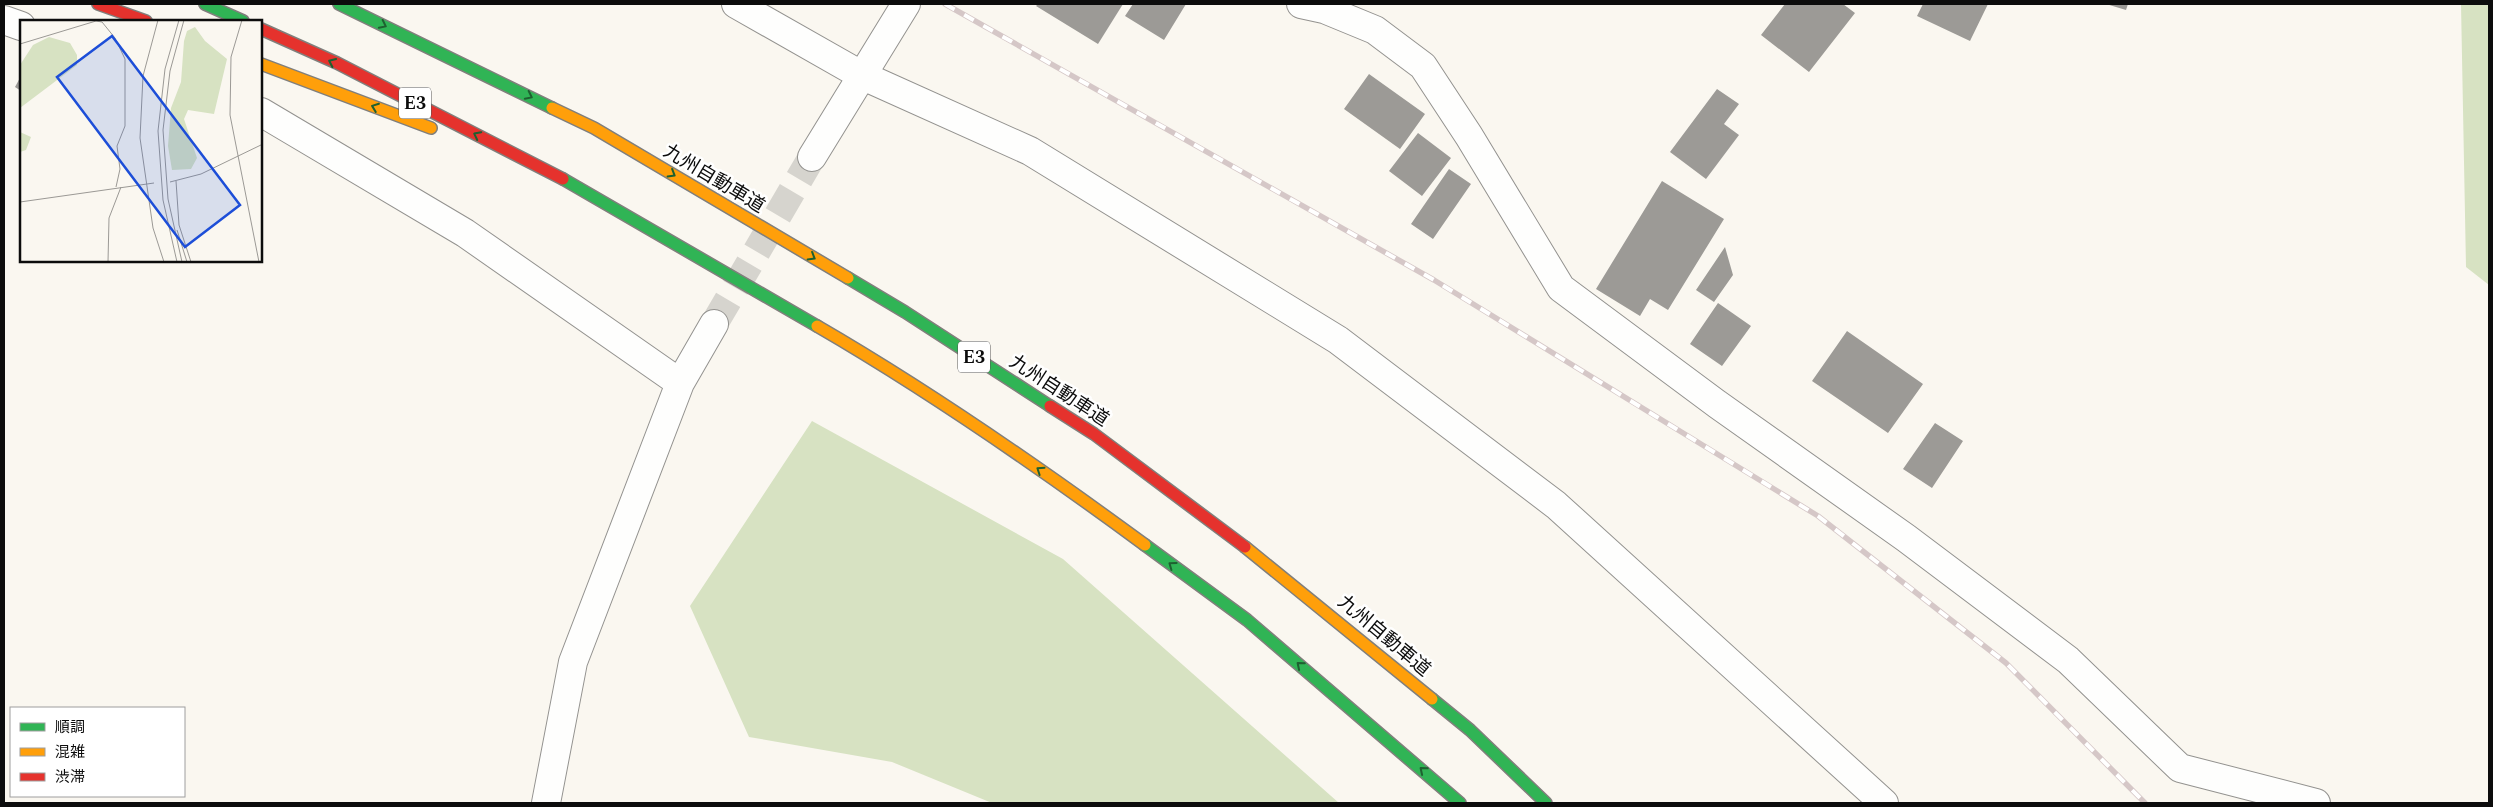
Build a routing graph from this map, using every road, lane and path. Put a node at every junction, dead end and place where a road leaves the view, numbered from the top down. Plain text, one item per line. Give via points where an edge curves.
1 (98, 4) edge
2 (205, 4) edge
3 (339, 4) edge
4 (736, 4) edge
5 (906, 4) edge
6 (1301, 4) edge
7 (4, 20) edge
8 (143, 20) edge
9 (241, 20) edge
10 (20, 26) edge
11 (262, 29) edge
12 (262, 64) edge
13 (861, 75) junction
14 (262, 113) edge
15 (438, 131) dead end
16 (457, 138) dead end
17 (812, 157) tunnel mouth
18 (568, 181) junction
19 (714, 324) tunnel mouth
20 (680, 382) junction
21 (546, 803) edge
22 (1460, 803) edge
23 (1546, 803) edge
24 (1884, 803) edge
25 (2316, 803) edge

1 - 8 highway
2 - 9 highway
3 -> 23 highway, 九州自動車道 / E3 via 594,128 905,312 1094,434 1277,571 1470,730
4 - 13 street
5 - 13 street
6 - 25 street via 1324,9 1375,30 1423,66 1561,288 1906,538 2068,660 2180,768
7 - 10 street
18 -> 11 highway, E3
15 -> 12 highway
13 - 17 street
13 - 24 street via 1030,151 1338,340 1556,505
14 - 20 street via 465,232
16 - 18 highway
22 -> 18 highway, E3 via 1247,620 1062,484 876,360
19 - 20 street
20 - 21 street via 573,662

